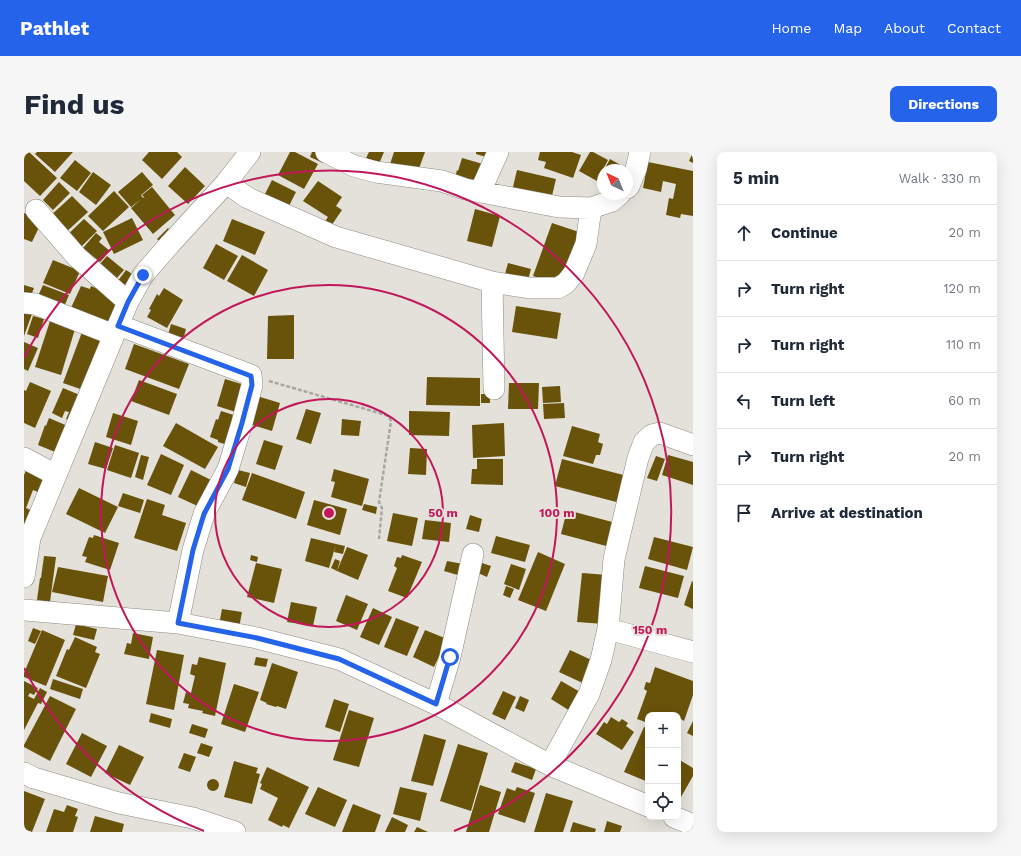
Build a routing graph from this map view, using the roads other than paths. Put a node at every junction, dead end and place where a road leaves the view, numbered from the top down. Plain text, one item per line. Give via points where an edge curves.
1 (250, 152) edge
2 (326, 152) edge
3 (498, 152) edge
4 (640, 152) edge
5 (633, 175) edge
6 (226, 184) junction
7 (480, 192) junction
8 (613, 200) edge
9 (591, 208) junction
10 (36, 210) dead end
11 (492, 282) junction
12 (128, 302) junction
13 (24, 303) edge
14 (116, 330) junction
15 (494, 389) dead end
16 (693, 445) edge
17 (24, 458) edge
18 (56, 475) junction
19 (473, 554) dead end
20 (24, 577) edge
21 (24, 610) edge
22 (178, 623) junction
23 (608, 629) junction
24 (693, 652) edge
25 (436, 704) junction
26 (550, 765) junction
27 (24, 773) edge
28 (645, 805) edge
29 (681, 820) edge
30 (693, 825) edge
31 (235, 832) edge

1 - 6 street
2 - 7 street via 354,166 376,172 442,181
3 - 7 street
4 - 5 street
6 - 11 street via 248,198 336,237
6 - 12 street via 143,275
7 - 9 street via 559,207
8 - 9 street
9 - 11 street via 586,244 566,284 558,288 530,288
10 - 12 street via 77,257
11 - 15 street
12 - 14 street
13 - 14 street via 35,304
14 - 18 street
14 - 22 street via 251,376 252,385 228,469 204,514 193,550
16 - 23 street via 660,433 652,434 644,442 614,559
17 - 18 street
18 - 20 street via 30,538
19 - 25 street via 450,657
21 - 22 street
22 - 25 street via 257,638 339,659
23 - 24 street
23 - 26 street via 589,694
25 - 26 street
26 - 28 street
27 - 31 street via 119,803 193,818
29 - 30 street

